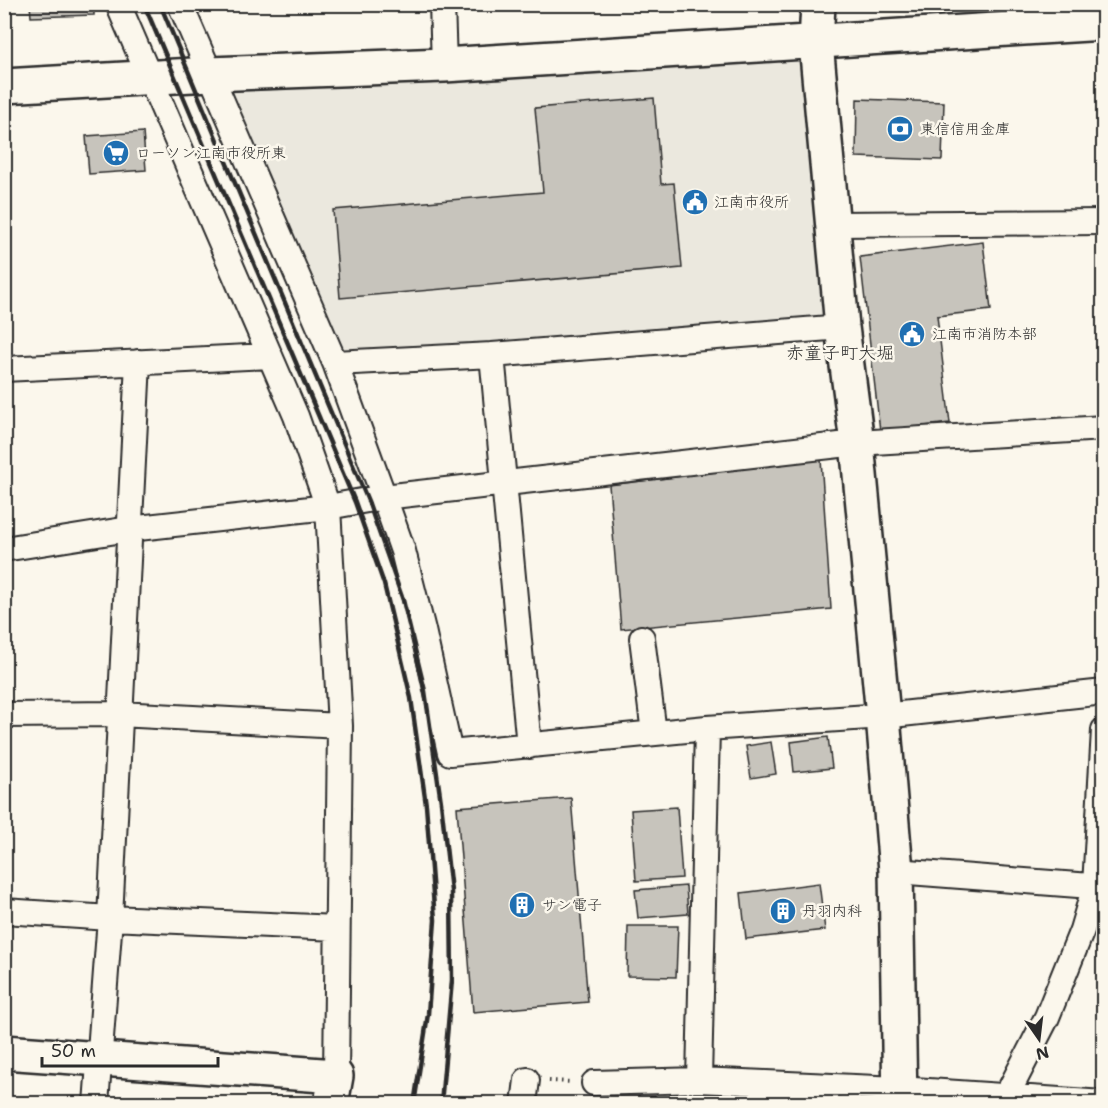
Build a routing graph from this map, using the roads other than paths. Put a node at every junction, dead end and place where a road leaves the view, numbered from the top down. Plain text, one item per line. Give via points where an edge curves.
1 (118, 4) edge
2 (180, 4) edge
3 (442, 4) edge
4 (818, 4) edge
5 (1104, 23) edge
6 (816, 43) junction
7 (444, 65) junction
8 (210, 74) junction
9 (149, 77) junction
10 (4, 86) edge
11 (1104, 222) edge
12 (834, 224) junction
13 (842, 327) junction
14 (492, 355) junction
15 (270, 356) junction
16 (138, 362) junction
17 (335, 363) junction
18 (4, 369) edge
19 (1104, 429) edge
20 (857, 443) junction
21 (505, 483) junction
22 (384, 497) junction
23 (328, 507) junction
24 (129, 529) junction
25 (4, 549) edge
26 (642, 638) dead end
27 (1104, 692) edge
28 (119, 714) junction
29 (4, 715) edge
30 (883, 716) junction
31 (340, 726) junction
32 (707, 728) junction
33 (1104, 730) edge
34 (654, 734) junction
35 (529, 746) junction
36 (896, 871) junction
37 (1099, 887) edge
38 (4, 911) edge
39 (110, 918) junction
40 (338, 928) junction
41 (4, 1052) edge
42 (99, 1058) junction
43 (527, 1080) road end
44 (699, 1080) junction
45 (594, 1083) road end
46 (334, 1090) edge
47 (1007, 1095) junction
48 (900, 1096) edge
49 (96, 1104) edge
50 (524, 1104) edge
51 (1104, 1104) edge

1 - 9 street
2 - 8 street
3 - 7 street
4 - 6 street
5 - 6 street
6 - 7 street
6 - 12 street
7 - 8 street
8 - 9 street
8 - 17 street
9 - 10 street
9 - 15 street
11 - 12 street
12 - 13 street
13 - 14 street
13 - 20 street
14 - 17 street
14 - 21 street
15 - 16 street
15 - 23 street
16 - 18 street
16 - 24 street
17 - 22 street
19 - 20 street
20 - 21 street
20 - 30 street
21 - 22 street
21 - 35 street
22 - 23 street
22 - 35 street via 403,551 450,753
23 - 24 street
23 - 31 street
24 - 25 street
24 - 28 street
26 - 34 street
27 - 30 street
28 - 29 street
28 - 31 street
28 - 39 street
30 - 32 street
30 - 36 street
31 - 40 street
32 - 34 street
32 - 44 street
33 - 37 street
34 - 35 street
36 - 37 street
36 - 48 street
37 - 47 street via 1047,1017
38 - 39 street
39 - 40 street
39 - 42 street
40 - 46 street
41 - 42 street
42 - 46 street
42 - 49 street
43 - 50 street
44 - 45 street
44 - 48 street
47 - 48 street
47 - 51 street

